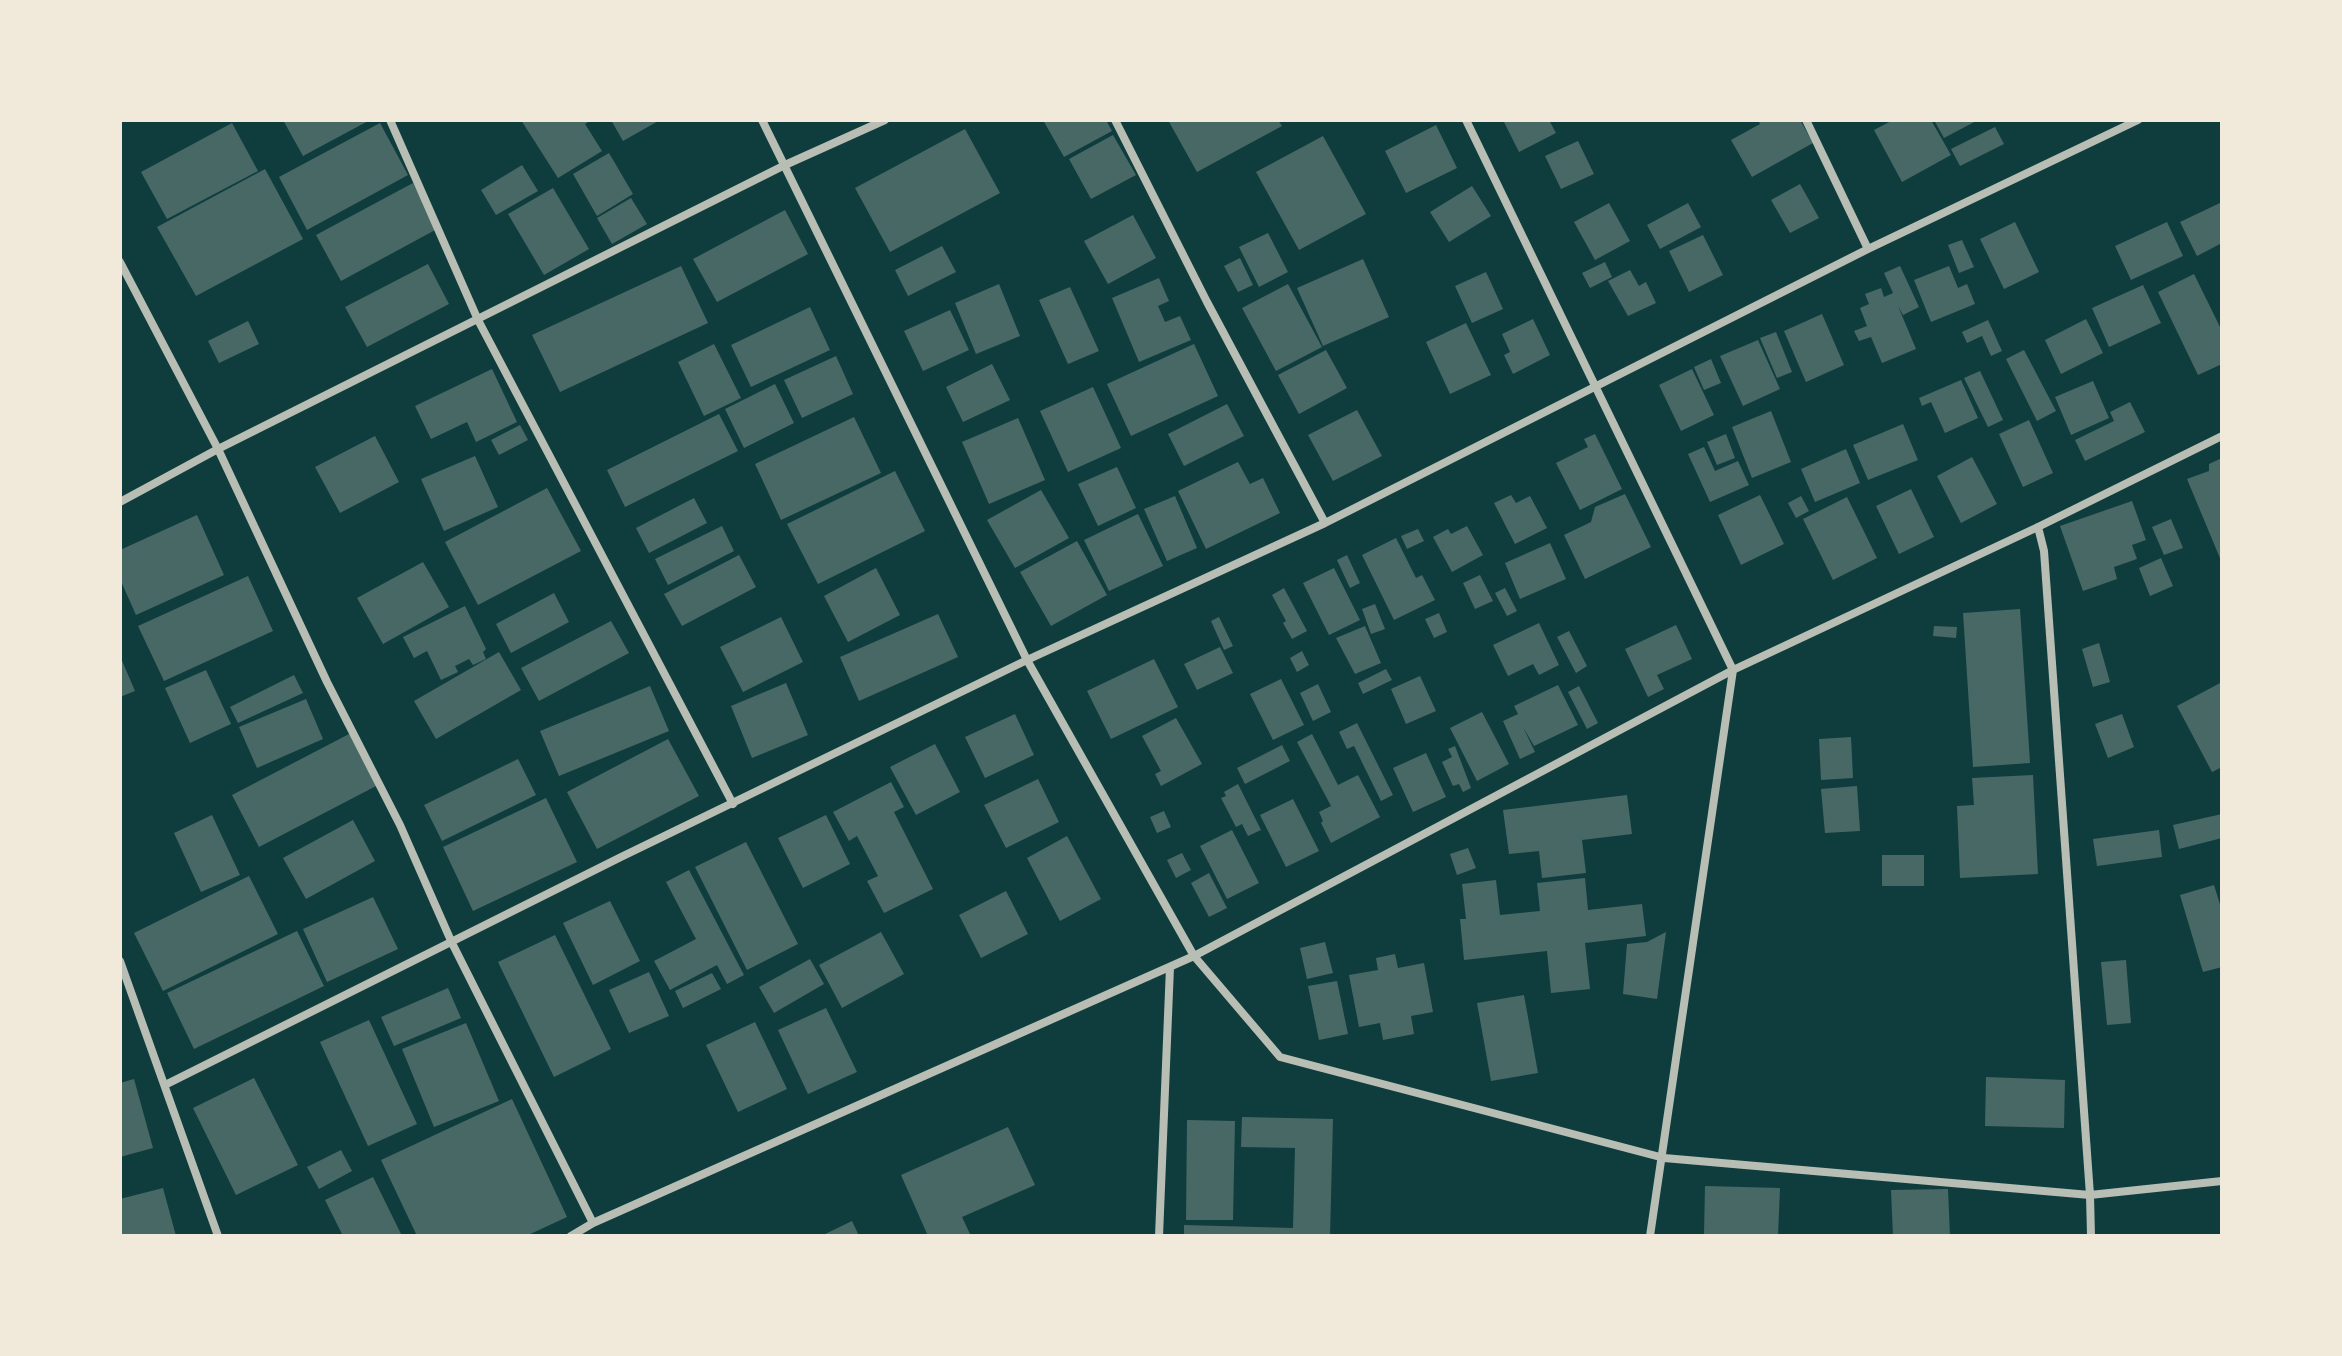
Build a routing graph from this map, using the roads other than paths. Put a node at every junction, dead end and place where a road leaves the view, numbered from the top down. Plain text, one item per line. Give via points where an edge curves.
1 (390, 120) edge
2 (762, 120) edge
3 (885, 120) edge
4 (1115, 120) edge
5 (1466, 120) edge
6 (1806, 120) edge
7 (2138, 120) edge
8 (785, 165) junction
9 (1868, 249) junction
10 (120, 262) edge
11 (478, 320) junction
12 (1596, 387) junction
13 (2222, 436) edge
14 (218, 449) junction
15 (120, 502) edge
16 (1325, 523) junction
17 (2038, 527) junction
18 (1027, 660) junction
19 (1733, 670) junction
20 (733, 804) junction
21 (452, 943) junction
22 (1194, 956) junction
23 (120, 961) edge
24 (1170, 967) junction
25 (125, 983) edge
26 (165, 1085) junction
27 (1664, 1158) junction
28 (2222, 1181) edge
29 (2090, 1195) junction
30 (593, 1223) junction
31 (218, 1236) edge
32 (571, 1236) edge
33 (1159, 1236) edge
34 (1650, 1236) edge
35 (2091, 1236) edge

1 - 11 street
2 - 8 street
3 - 8 street
4 - 16 street
5 - 12 street
6 - 9 street
7 - 9 street
8 - 11 street
8 - 18 street
9 - 12 street
10 - 14 street
11 - 14 street
11 - 20 street
12 - 16 street
12 - 19 street
13 - 17 street
14 - 15 street
14 - 21 street
16 - 18 street
17 - 19 street
17 - 29 street via 2044,551
18 - 20 street
18 - 22 street
19 - 22 street
19 - 27 street
20 - 21 street
21 - 26 street
21 - 30 street
22 - 24 street
22 - 27 street via 1280,1057
23 - 25 street
24 - 30 street
24 - 33 street
25 - 26 street
26 - 31 street
27 - 29 street
27 - 34 street
28 - 29 street
29 - 35 street
30 - 32 street

